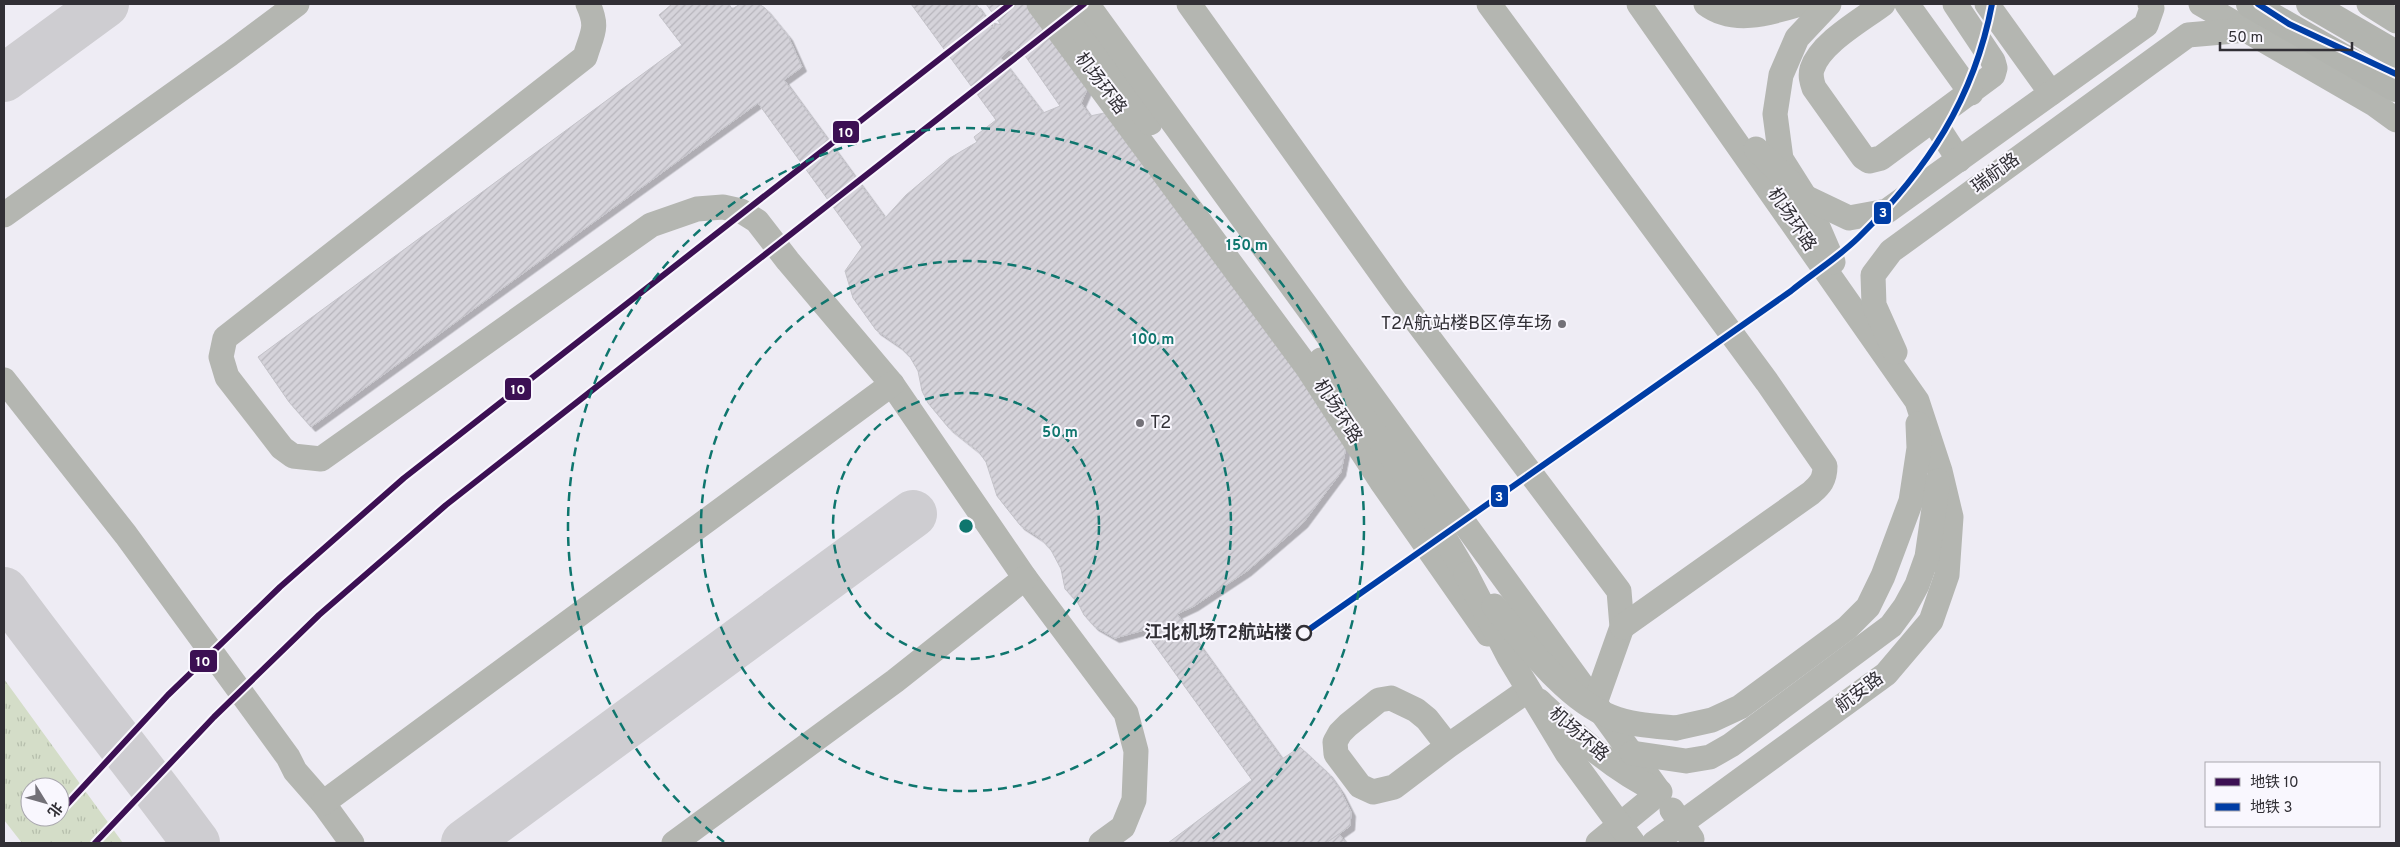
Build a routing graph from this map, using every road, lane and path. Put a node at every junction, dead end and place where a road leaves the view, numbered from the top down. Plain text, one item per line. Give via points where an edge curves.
1 (297, 4) edge
2 (588, 4) edge
3 (1039, 4) edge
4 (1064, 4) edge
5 (1087, 4) edge
6 (1189, 4) edge
7 (1489, 4) edge
8 (1639, 4) edge
9 (1706, 4) edge
10 (1800, 4) edge
11 (1829, 4) edge
12 (1883, 4) edge
13 (1907, 4) edge
14 (1955, 4) edge
15 (1988, 4) edge
16 (2150, 4) edge
17 (2202, 4) edge
18 (2310, 4) edge
19 (2369, 4) edge
20 (2248, 17) edge
21 (2396, 21) edge
22 (2396, 54) edge
23 (2396, 88) edge
24 (1971, 93) junction
25 (2051, 93) junction
26 (1714, 108) junction
27 (1934, 120) junction
28 (2396, 120) edge
29 (1959, 160) junction
30 (1804, 197) junction
31 (4, 214) edge
32 (1857, 316) junction
33 (4, 380) edge
34 (892, 384) junction
35 (1917, 401) junction
36 (1940, 471) junction
37 (1466, 574) junction
38 (1025, 578) junction
39 (1622, 627) junction
40 (1528, 690) junction
41 (1596, 703) junction
42 (1448, 746) dead end
43 (1632, 753) junction
44 (1666, 801) junction
45 (323, 803) junction
46 (1694, 841) edge
47 (352, 843) edge
48 (674, 843) edge
49 (1101, 843) edge
50 (1598, 843) edge
51 (1633, 843) edge
52 (1654, 843) edge

1 - 31 street
2 - 34 street via 595,18 585,57 225,338 221,357 227,377 282,448 293,456 321,459 651,225 697,209 723,207 741,210 757,221
3 - 40 street, 机场环路 via 1307,367 1387,489
4 - 37 street, 机场环路 via 1415,488
5 - 41 street, 机场环路
6 - 39 street via 1401,301 1619,591
7 - 39 street via 1825,466 1821,484 1810,493
8 - 26 street, 机场环路
9 - 10 street via 1714,10 1743,17
11 - 30 street via 1797,38 1781,75 1775,114 1782,159
12 - 27 street via 1825,48 1812,70 1814,88 1869,161 1881,158
13 - 24 street
14 - 24 street via 1995,68 1993,75
15 - 25 street
16 - 25 street, 瑞航路 via 2152,8 2146,25
17 - 20 street
18 - 22 highway
19 - 21 street
20 - 23 highway
20 - 28 street
20 - 35 street, 瑞航路 via 2188,35 1891,251 1873,275 1874,305
24 - 27 street
25 - 29 street, 瑞航路
26 - 30 street
26 - 32 street, 机场环路
27 - 29 street
29 - 30 street, 瑞航路 via 1887,211 1849,218
30 - 32 street
32 - 35 street, 机场环路
33 - 45 street via 126,535 296,771
34 - 38 street
34 - 45 street
35 - 36 street, 机场环路
35 - 37 street, bridge via 1919,448 1910,501 1884,576 1868,607 1847,628 1740,707 1712,720 1676,728 1636,724 1610,717 1552,674
36 - 43 street via 1927,557 1917,585 1891,626 1731,745 1710,757 1686,761
36 - 52 street, 航安路 via 1951,517 1947,575 1931,621 1886,674
37 - 51 street, bridge via 1567,754
38 - 48 street via 895,681
38 - 49 street via 1126,712 1136,752 1134,800 1123,827
39 - 41 street
40 - 42 street
40 - 44 street, 机场环路 via 1598,753
41 - 43 street, 机场环路
43 - 44 street, 机场环路
44 - 46 street, bridge
44 - 50 street
45 - 47 street

